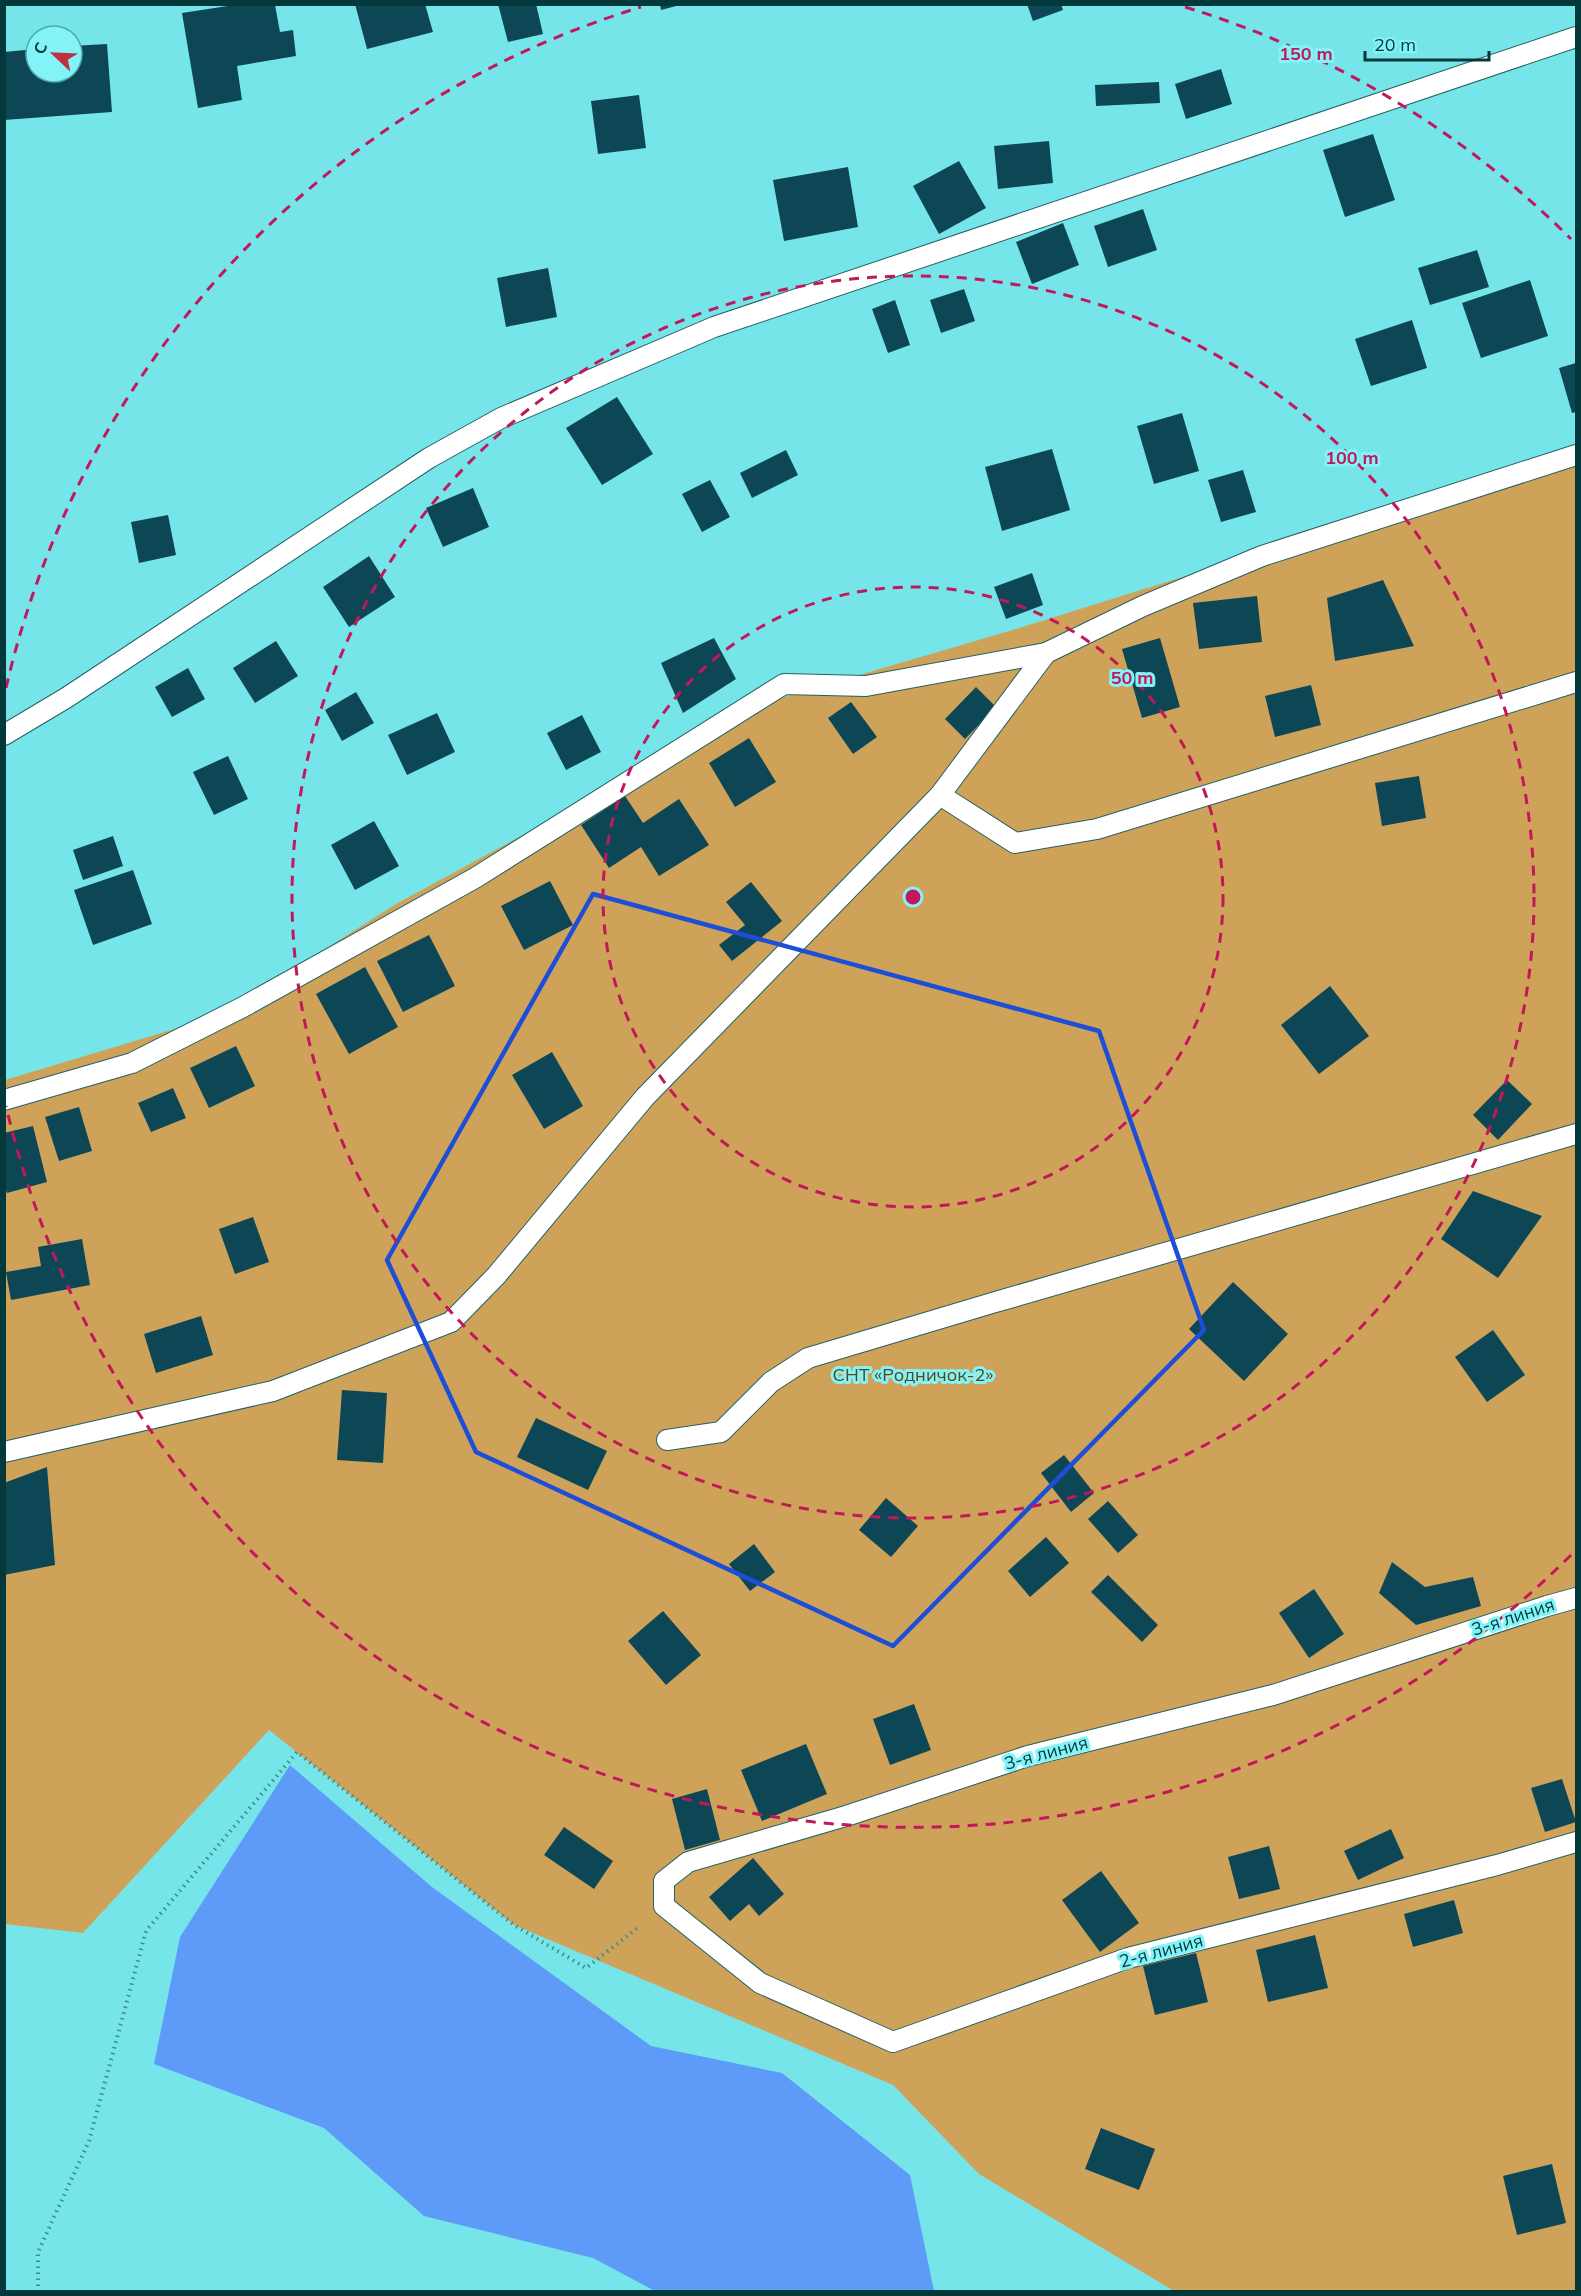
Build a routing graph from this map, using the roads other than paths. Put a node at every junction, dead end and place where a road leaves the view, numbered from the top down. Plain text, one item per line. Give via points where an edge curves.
1 (1576, 37) edge
2 (1576, 455) edge
3 (1046, 653) junction
4 (1576, 682) edge
5 (4, 735) edge
6 (940, 795) junction
7 (4, 1100) edge
8 (1576, 1134) edge
9 (667, 1440) dead end
10 (4, 1452) edge
11 (1576, 1598) edge
12 (1576, 1842) edge
13 (760, 1983) joint

1 - 5 lane via 714,327 501,418 429,458 76,692
2 - 3 lane via 1262,556 1143,606
3 - 6 lane
3 - 7 lane via 866,686 784,684 475,878 243,1007 132,1064
4 - 6 lane via 1085,831 1015,843
6 - 10 lane via 645,1096 496,1276 451,1322 273,1391
8 - 9 lane via 808,1358 771,1382 721,1432
11 - 13 lane, 3-я линия via 1273,1695 1028,1756 846,1816 688,1862 664,1881 664,1906
12 - 13 lane, 2-я линия via 1128,1958 893,2043

